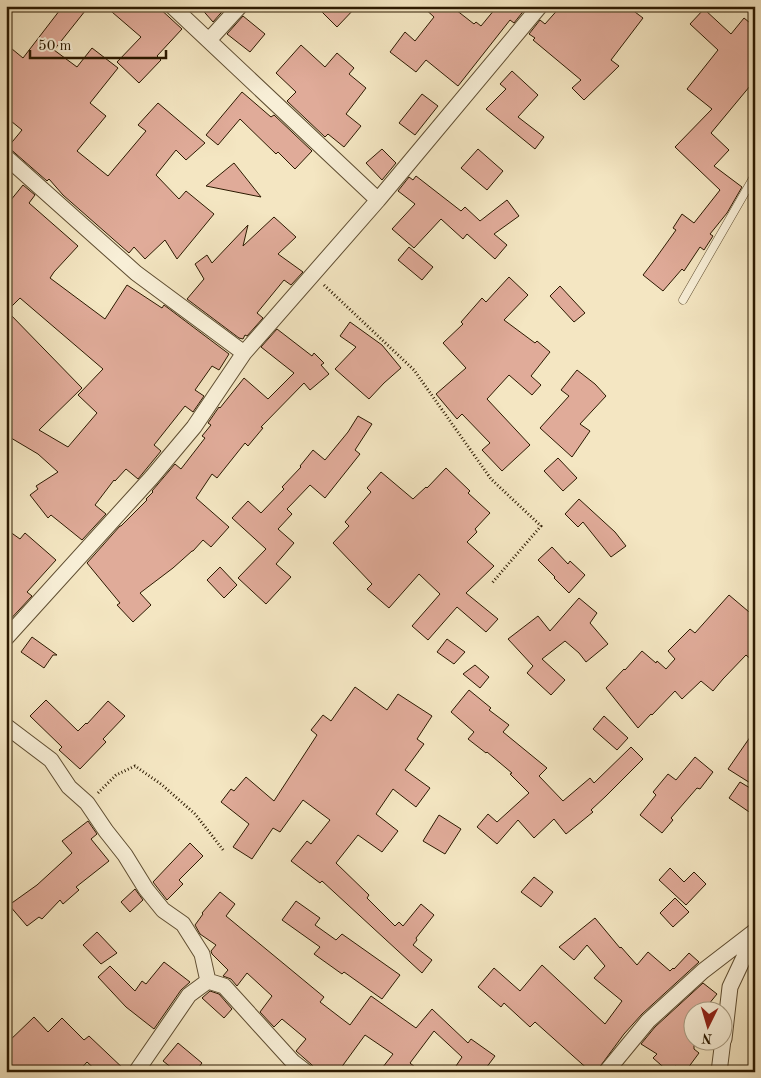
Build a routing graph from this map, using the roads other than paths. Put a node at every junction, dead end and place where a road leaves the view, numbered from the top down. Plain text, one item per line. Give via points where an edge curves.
1 (172, 6) edge
2 (240, 6) edge
3 (540, 6) edge
4 (209, 40) junction
5 (6, 157) edge
6 (755, 175) edge
7 (378, 200) junction
8 (683, 300) dead end
9 (244, 353) junction
10 (6, 638) edge
11 (6, 726) edge
12 (755, 933) edge
13 (208, 981) junction
14 (728, 1000) edge
15 (722, 1050) edge
16 (136, 1072) edge
17 (306, 1072) edge
18 (606, 1072) edge
19 (719, 1072) edge

1 - 4 street
2 - 4 street
3 - 7 street
4 - 7 street
5 - 9 street via 136,273
6 - 8 lane
7 - 9 street
9 - 10 street via 194,428
11 - 13 street via 51,760 69,787 87,803 146,889 163,910 183,924 202,954
12 - 14 street via 730,987
12 - 18 street via 703,971 648,1021
13 - 16 street via 189,995
13 - 17 street via 224,986 293,1062
15 - 19 street

